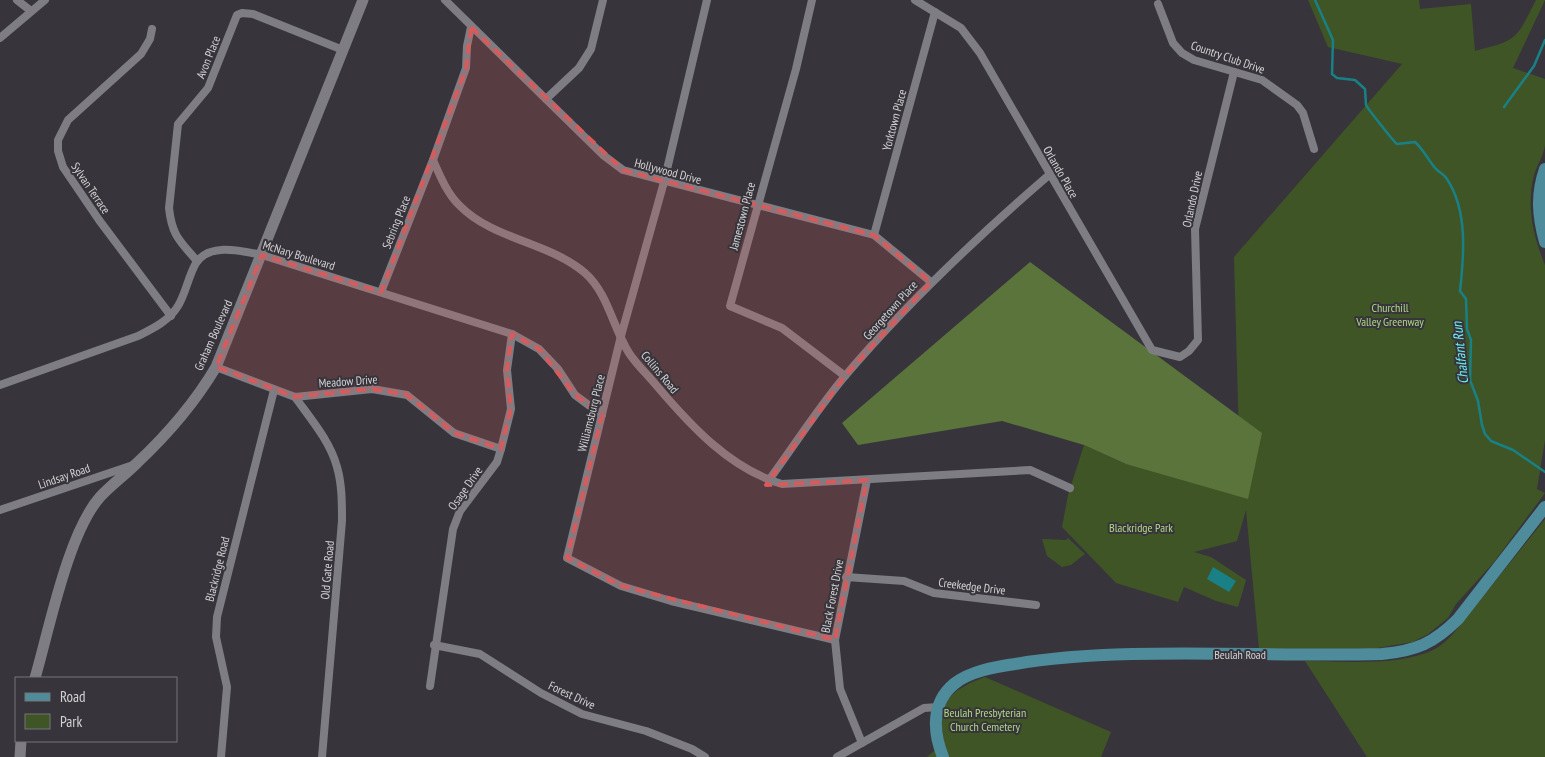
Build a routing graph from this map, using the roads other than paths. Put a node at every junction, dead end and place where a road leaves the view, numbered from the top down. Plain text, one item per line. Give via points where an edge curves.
1 (17, 0) edge
2 (45, 0) edge
3 (362, 0) edge
4 (445, 0) edge
5 (603, 0) edge
6 (707, 0) edge
7 (812, 0) edge
8 (915, 0) edge
9 (1158, 4) dead end
10 (31, 11) junction
11 (935, 12) junction
12 (471, 27) junction
13 (152, 29) dead end
14 (0, 38) edge
15 (343, 50) junction
16 (1234, 72) junction
17 (546, 99) junction
18 (1314, 149) dead end
19 (433, 160) junction
20 (1545, 169) edge
21 (1050, 175) junction
22 (664, 182) junction
23 (756, 206) junction
24 (874, 235) junction
25 (1545, 242) edge
26 (262, 255) junction
27 (197, 261) junction
28 (931, 282) junction
29 (380, 292) junction
30 (171, 316) junction
31 (512, 334) junction
32 (621, 336) junction
33 (1180, 357) joint
34 (216, 367) junction
35 (845, 376) junction
36 (0, 385) edge
37 (274, 390) junction
38 (295, 397) junction
39 (602, 415) junction
40 (502, 449) junction
41 (136, 464) junction
42 (769, 480) junction
43 (867, 480) junction
44 (1070, 488) dead end
45 (1545, 507) edge
46 (0, 510) edge
47 (846, 577) junction
48 (1036, 605) dead end
49 (835, 640) junction
50 (434, 645) junction
51 (35, 677) edge
52 (430, 686) dead end
53 (938, 707) junction
54 (21, 742) edge
55 (862, 743) junction
56 (20, 757) edge
57 (221, 757) edge
58 (322, 757) edge
59 (705, 757) edge
60 (837, 757) edge
61 (944, 757) edge

1 - 10 street
2 - 10 street
3 - 15 street, Graham Boulevard
4 - 12 street, Hollywood Drive
5 - 17 street via 591,49 579,68
6 - 22 street, Williamsburg Place
7 - 23 street, Jamestown Place via 796,69
8 - 11 street, Orlando Place
9 - 16 street, Country Club Drive via 1173,43 1182,54
10 - 14 street
11 - 21 street, Orlando Place via 961,28 980,53
11 - 24 street, Yorktown Place
12 - 17 street, Hollywood Drive
12 - 19 street via 466,68
13 - 30 street, Sylvan Terrace via 141,54 68,120 59,133 58,151 63,168
15 - 26 street, Graham Boulevard
15 - 27 street, Avon Place via 253,14 237,15 208,88 178,124 170,221 172,231
16 - 18 street, Country Club Drive via 1262,80 1297,105
16 - 33 street, Orlando Drive via 1195,229 1198,340
17 - 22 street, Hollywood Drive via 603,156 623,170
19 - 29 street, Sebring Place
19 - 32 street, Collins Road via 448,192 477,221 564,258 587,274 603,296
20 - 25 main road via 1538,206
21 - 28 street, Georgetown Place
21 - 33 street, Orlando Place via 1152,350
22 - 23 street, Hollywood Drive
22 - 32 street, Williamsburg Place
23 - 24 street, Hollywood Drive
23 - 35 street, Jamestown Place via 730,306 782,328
24 - 28 street, Hollywood Drive
26 - 27 street, McNary Boulevard via 241,250 219,250
26 - 29 street, McNary Boulevard
26 - 34 street, Graham Boulevard
27 - 30 street
28 - 35 street, Georgetown Place
29 - 31 street, McNary Boulevard
30 - 36 street via 138,336
31 - 39 street, McNary Boulevard via 539,349 576,395
31 - 40 street, Osage Drive via 507,370 511,409
32 - 39 street, Williamsburg Place
32 - 42 street, Collins Road via 629,353 687,421 722,452
34 - 37 street, Meadow Drive
34 - 41 street, Graham Boulevard via 181,418
35 - 42 street, Georgetown Place
37 - 38 street, Meadow Drive
37 - 57 street, Blackridge Road via 217,617 216,637 227,688
38 - 40 street, Meadow Drive via 372,389 407,395 454,433
38 - 58 street, Old Gate Road via 337,466 342,494
39 - 49 street, Williamsburg Place via 567,558 621,586 670,601
40 - 50 street, Osage Drive via 492,470 460,511 453,529
41 - 46 street, Lindsay Road
41 - 51 street, Graham Boulevard via 100,497 84,520
42 - 43 street, Collins Road via 782,484
43 - 44 street, Collins Road via 1030,470
43 - 47 street, Black Forest Drive
45 - 53 main road, Beulah Road via 1458,619 1442,635 1413,649 1356,655 1165,653 1052,658 964,678 948,690
47 - 48 street, Creekedge Drive via 904,581 934,593
47 - 49 street, Black Forest Drive
49 - 55 street, Black Forest Drive via 840,689
50 - 52 street, Osage Drive
50 - 59 street, Forest Drive via 480,654 541,693 582,714 646,731
53 - 55 street via 924,708
53 - 61 main road via 936,730
54 - 56 street
55 - 60 street

